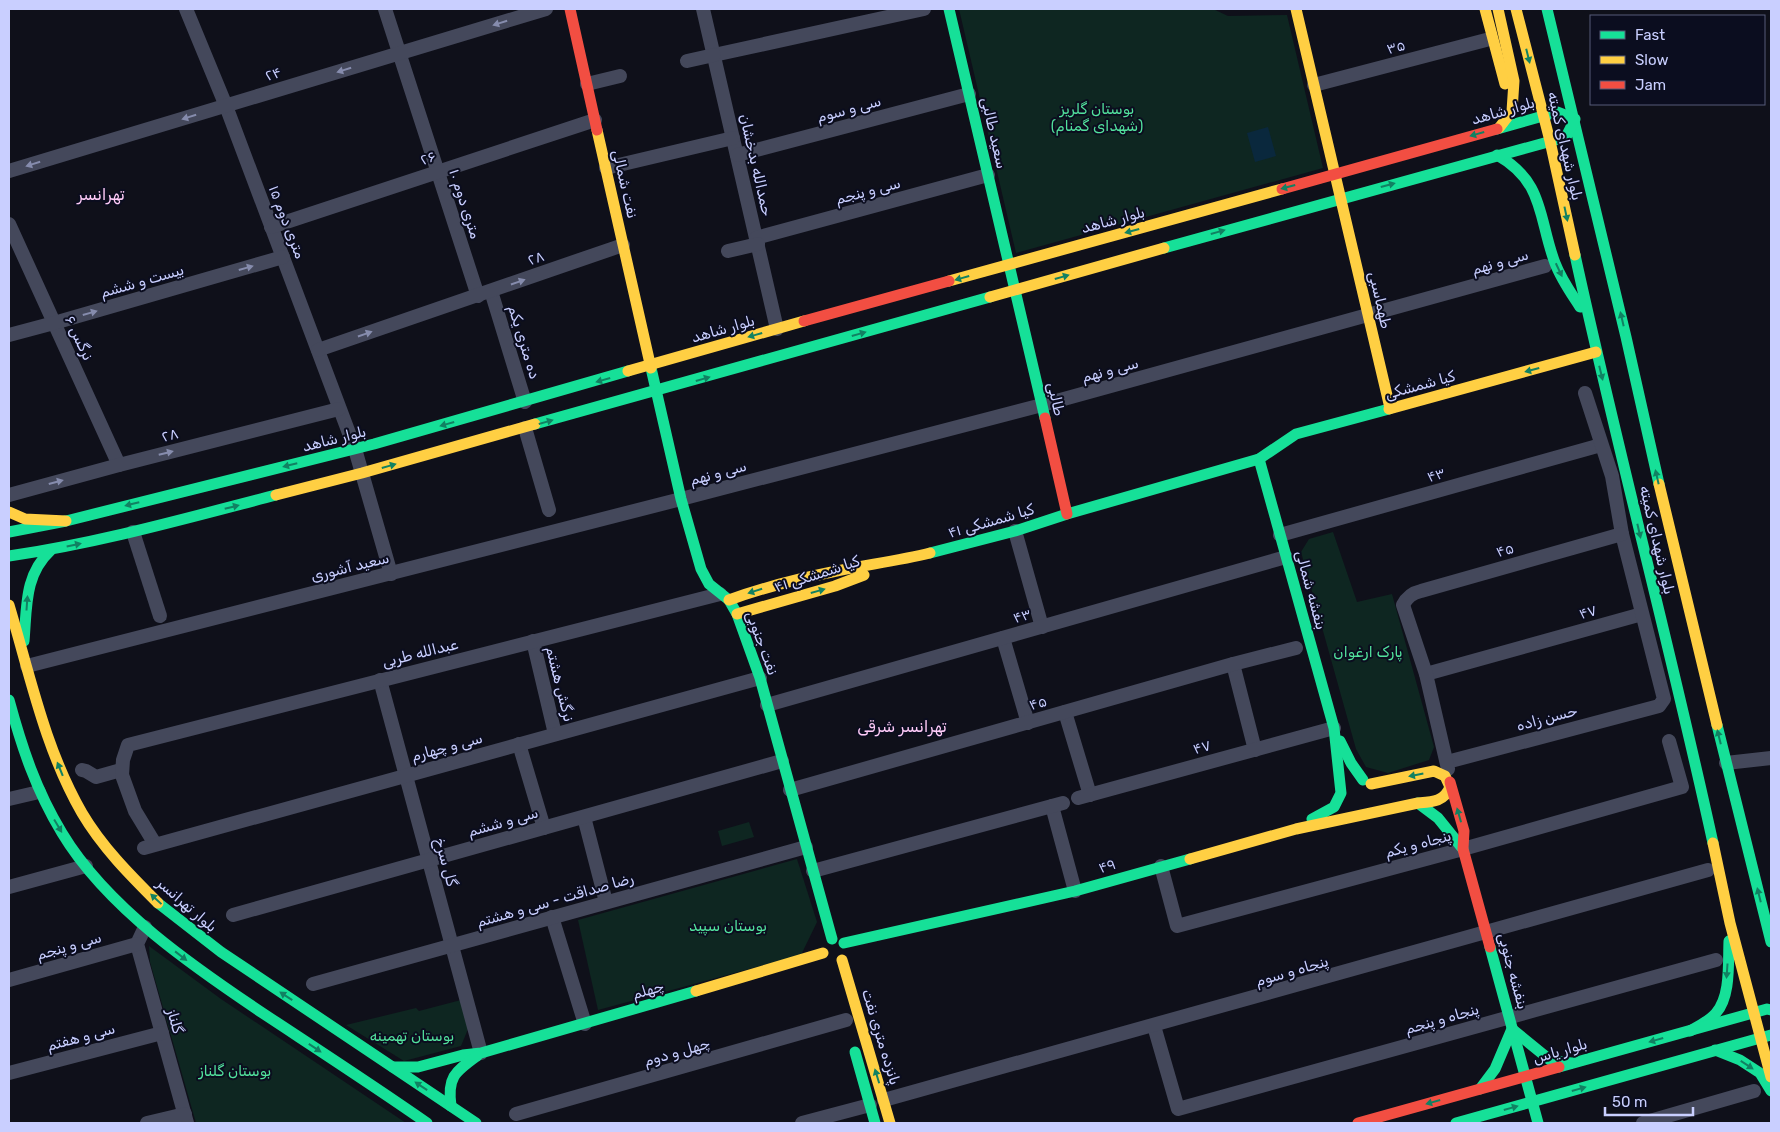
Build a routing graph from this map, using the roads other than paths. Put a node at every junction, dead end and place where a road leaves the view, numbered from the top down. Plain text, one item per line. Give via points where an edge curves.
1 (186, 9) edge
2 (385, 9) edge
3 (546, 9) edge
4 (570, 9) edge
5 (703, 9) edge
6 (924, 9) edge
7 (949, 9) edge
8 (1296, 9) edge
9 (1486, 9) edge
10 (1498, 9) edge
11 (1516, 9) edge
12 (1547, 9) edge
13 (1486, 40) dead end
14 (399, 53) junction
15 (714, 55) junction
16 (687, 60) dead end
17 (620, 76) dead end
18 (586, 84) junction
19 (1314, 84) junction
20 (969, 94) junction
21 (226, 106) junction
22 (1512, 111) junction
23 (1544, 116) junction
24 (1574, 119) junction
25 (595, 120) junction
26 (1499, 128) junction
27 (733, 138) junction
28 (1550, 141) junction
29 (737, 155) junction
30 (1496, 155) junction
31 (606, 168) junction
32 (9, 171) edge
33 (438, 172) junction
34 (1335, 174) junction
35 (988, 175) junction
36 (1341, 198) junction
37 (9, 224) edge
38 (272, 227) junction
39 (757, 241) junction
40 (623, 245) junction
41 (728, 251) dead end
42 (283, 258) junction
43 (1009, 265) junction
44 (1545, 266) dead end
45 (1015, 290) junction
46 (484, 294) junction
47 (1368, 315) junction
48 (1588, 318) junction
49 (54, 323) junction
50 (777, 329) junction
51 (9, 335) edge
52 (318, 350) junction
53 (1596, 352) junction
54 (650, 366) junction
55 (656, 392) junction
56 (1585, 393) dead end
57 (525, 402) junction
58 (1042, 405) junction
59 (339, 408) junction
60 (1390, 408) junction
61 (525, 428) junction
62 (1601, 445) junction
63 (355, 449) junction
64 (1259, 459) junction
65 (119, 465) junction
66 (362, 474) junction
67 (9, 495) edge
68 (681, 500) junction
69 (549, 510) dead end
70 (9, 512) edge
71 (1067, 514) junction
72 (66, 521) junction
73 (1015, 531) junction
74 (9, 532) edge
75 (133, 532) junction
76 (1622, 534) junction
77 (1280, 536) junction
78 (51, 550) junction
79 (9, 556) edge
80 (1286, 558) junction
81 (906, 560) junction
82 (391, 574) junction
83 (725, 597) junction
84 (9, 605) edge
85 (1403, 605) joint
86 (737, 614) junction
87 (1642, 614) junction
88 (160, 616) dead end
89 (1042, 627) junction
90 (1003, 638) junction
91 (533, 641) junction
92 (1296, 648) dead end
93 (23, 652) junction
94 (1233, 664) junction
95 (27, 666) junction
96 (1426, 674) junction
97 (760, 678) junction
98 (380, 680) junction
99 (9, 700) edge
100 (767, 705) junction
101 (1065, 712) junction
102 (1028, 723) junction
103 (1334, 728) junction
104 (555, 734) junction
105 (1669, 740) dead end
106 (518, 744) junction
107 (1255, 750) junction
108 (1771, 758) edge
109 (782, 761) junction
110 (1447, 762) junction
111 (1726, 763) junction
112 (82, 770) dead end
113 (121, 770) junction
114 (406, 776) junction
115 (1450, 782) junction
116 (1371, 789) junction
117 (790, 790) junction
118 (39, 792) junction
119 (1341, 793) junction
120 (9, 800) edge
121 (1418, 803) junction
122 (1363, 814) junction
123 (584, 817) junction
124 (544, 828) junction
125 (1296, 828) junction
126 (806, 846) junction
127 (1463, 849) junction
128 (429, 860) junction
129 (86, 866) junction
130 (1161, 866) junction
131 (1708, 870) dead end
132 (813, 871) junction
133 (9, 887) edge
134 (1075, 891) junction
135 (606, 902) junction
136 (233, 915) dead end
137 (552, 917) junction
138 (1730, 923) junction
139 (145, 928) junction
140 (1486, 933) junction
141 (832, 939) junction
142 (1771, 942) edge
143 (137, 944) junction
144 (452, 945) junction
145 (844, 952) junction
146 (823, 953) junction
147 (1716, 960) dead end
148 (9, 980) edge
149 (313, 984) dead end
150 (1771, 1010) edge
151 (1754, 1013) junction
152 (1741, 1016) junction
153 (1510, 1023) junction
154 (585, 1024) junction
155 (850, 1024) junction
156 (1154, 1026) junction
157 (1690, 1031) junction
158 (162, 1033) junction
159 (1766, 1037) edge
160 (1748, 1041) junction
161 (1715, 1050) junction
162 (481, 1053) junction
163 (1573, 1063) junction
164 (393, 1067) junction
165 (9, 1073) edge
166 (1525, 1077) junction
167 (1771, 1077) edge
168 (1480, 1089) junction
169 (1754, 1091) dead end
170 (1771, 1091) edge
171 (884, 1100) junction
172 (1532, 1102) junction
173 (870, 1104) junction
174 (451, 1106) junction
175 (516, 1114) dead end
176 (186, 1118) edge
177 (147, 1123) edge
178 (427, 1123) edge
179 (476, 1123) edge
180 (802, 1123) edge
181 (875, 1123) edge
182 (890, 1123) edge
183 (1358, 1123) edge
184 (1456, 1123) edge
185 (1538, 1123) edge
186 (1643, 1123) edge

1 - 21 street, ۱۵ متری دوم
2 - 14 street, ۱۰ متری دوم
3 -> 14 street, ۲۴
4 - 18 main road, نفت شمالی
5 - 15 street, حمدالله بدخشان
6 - 15 street
7 - 20 main road, سعید طالبی
8 - 19 main road
9 - 22 main road
10 - 22 main road via 1514,80
11 -> 23 main road, بلوار شهدای کمیته
12 - 24 main road, بلوار شهدای کمیته
13 - 19 street, ۳۵
14 -> 21 street, ۲۴
14 - 33 street, ۱۰ متری دوم
15 - 16 street
15 - 27 street, حمدالله بدخشان
17 - 18 street
18 - 25 main road, نفت شمالی
19 - 34 main road
20 - 29 street, سی و سوم
20 - 35 main road, سعید طالبی
21 -> 32 street, ۲۴
21 - 38 street, ۱۵ متری دوم
22 - 26 main road
23 - 24 main road, بلوار شاهد via 1557,112
23 - 26 main road, بلوار شاهد
23 - 28 main road, بلوار شهدای کمیته
24 - 28 main road via 1566,137
111 -> 24 main road, بلوار شهدای کمیته
25 - 31 main road, نفت شمالی
25 - 33 street, ۲۶
26 -> 34 main road, بلوار شاهد
27 - 29 street, حمدالله بدخشان
27 - 31 street
28 - 30 main road
28 -> 48 main road, بلوار شهدای کمیته
29 - 39 street, حمدالله بدخشان
36 -> 30 main road
30 -> 48 main road via 1516,166 1529,182 1542,210 1555,262
31 - 40 main road, نفت شمالی
33 - 38 street, ۲۶
33 - 46 street, ۱۰ متری دوم
34 - 36 main road, طهماسبی
34 -> 43 main road, بلوار شاهد
35 - 39 street, سی و پنجم
35 - 43 main road, سعید طالبی
45 -> 36 main road
36 - 47 main road, طهماسبی
37 - 49 street, نرگس ۶
38 - 42 street, ۱۵ متری دوم
39 - 41 street, سی و پنجم
39 - 50 street, حمدالله بدخشان
46 -> 40 street, ۲۸
40 - 54 main road, نفت شمالی
49 -> 42 street, بیست و ششم
42 - 52 street, ۱۵ متری دوم
43 - 45 main road, سعید طالبی
43 -> 50 main road, بلوار شاهد
44 - 47 street, سی و نهم
55 -> 45 main road
45 - 58 main road, طالبی
52 -> 46 street, ۲۸
46 - 57 street, ده متری یکم
47 - 58 street, سی و نهم
47 - 60 main road, طهماسبی
48 - 53 main road, بلوار شهدای کمیته
49 - 51 street, بیست و ششم
49 - 65 street, نرگس ۶
50 -> 54 main road, بلوار شاهد
52 - 59 street, ۱۵ متری دوم
53 -> 60 main road, کیا شمشکی
53 -> 138 main road, بلوار شهدای کمیته via 1697,771
54 - 55 main road, نفت جنوبی
54 -> 57 main road, بلوار شاهد
61 -> 55 main road
55 - 68 main road, نفت جنوبی
56 - 62 street
57 -> 63 main road, بلوار شاهد
58 - 68 street, سی و نهم
58 - 71 main road, طالبی
59 - 63 street, ۱۵ متری دوم
65 -> 59 street, ۲۸
60 - 64 main road, کیا شمشکی via 1296,434
66 -> 61 main road
61 - 69 street
62 - 76 street via 1612,476
62 - 77 street, ۴۳
63 - 66 street, ۱۵ متری دوم
63 -> 72 main road, بلوار شاهد
64 - 71 main road, ۴۱ کیا شمشکی
64 - 77 main road, بنفشه شمالی
67 -> 65 street, ۲۸
75 -> 66 main road
66 - 82 street, ۱۵ متری دوم
68 - 82 street, سعید آشوری
68 - 83 main road, نفت جنوبی via 701,569 709,584
70 - 72 main road via 25,519
71 - 73 main road, ۴۱ کیا شمشکی
72 - 74 main road, بلوار شاهد
73 - 81 main road, ۴۱ کیا شمشکی
73 - 89 street
78 -> 75 main road
75 - 88 street
76 - 85 street, ۴۵ via 1414,593
76 - 87 street
77 - 80 main road, بنفشه شمالی
78 - 79 main road
93 -> 78 main road via 32,579 38,562
80 - 89 street, ۴۳
80 - 103 main road, بنفشه شمالی
81 -> 83 main road, ۴۱ کیا شمشکی via 831,572
86 -> 81 main road, کیا شمشکی ۴۱ via 835,586
82 - 95 street, سعید آشوری
83 - 86 main road, نفت جنوبی
83 - 91 street, عبدالله طربی
84 - 93 main road, بلوار تهرانسر
85 - 96 street, بنفشه جنوبی
86 - 97 main road, نفت جنوبی
87 - 96 street, ۴۷
87 - 110 street, حسن زاده via 1664,699 1659,706
89 - 90 street, ۴۳
90 - 100 street, ۴۳
90 - 102 street
91 - 98 street, عبدالله طربی
91 - 104 street, نرگش هشتم
92 - 94 street, ۴۵
93 - 95 main road, بلوار تهرانسر
94 - 101 street, ۴۵
94 - 107 street
164 -> 95 main road, بلوار تهرانسر via 207,943 148,892 112,854 84,815 65,780 52,749
96 - 110 street, بنفشه جنوبی
97 - 100 main road, نفت جنوبی
97 - 104 street, سی و چهارم
98 - 113 street, عبدالله طربی via 128,745
98 - 114 street, گل سرخ
99 - 118 main road
100 - 109 main road, نفت جنوبی
101 - 102 street, ۴۵
101 - 107 street, ۴۷ via 1084,797
102 - 117 street, ۴۵
103 - 107 street, ۴۷
103 - 116 main road, بنفشه شمالی via 1351,763
103 - 119 main road, بنفشه شمالی
104 - 106 street, سی و چهارم
105 - 127 street, پنجاه و یکم via 1682,787
106 - 114 street, سی و چهارم
106 - 124 street
108 - 111 street
109 - 117 main road, نفت جنوبی
109 - 123 street, سی و ششم
110 - 115 street, بنفشه جنوبی
142 -> 111 main road, بلوار شهدای کمیته
112 - 113 street via 96,777
113 - 114 street, سی و چهارم via 150,846
114 - 128 street, گل سرخ
115 -> 116 main road via 1444,774 1434,771
115 - 121 main road via 1449,792 1441,800
127 -> 115 main road, بنفشه جنوبی via 1464,831
116 - 119 main road via 1354,780
116 - 122 main road via 1371,809
117 - 126 main road, نفت جنوبی
118 - 120 street
118 -> 129 main road
119 - 122 main road via 1346,810
119 - 125 main road via 1334,807
121 - 122 main road
121 - 127 main road, بنفشه جنوبی via 1442,819
122 - 125 main road
123 - 124 street, سی و ششم
123 - 135 street
124 - 128 street, سی و ششم
125 - 130 main road, ۴۹
126 - 132 main road, نفت جنوبی
126 - 135 street, رضا صداقت - سی و هشتم
127 - 130 street, پنجاه و یکم via 1177,926
127 - 140 main road, بنفشه جنوبی
128 - 136 street, سی و ششم
128 - 144 street, گل سرخ
129 - 133 street
129 - 139 main road
130 - 134 main road, ۴۹
131 - 140 street, پنجاه و سوم
132 - 134 street via 1057,804
132 - 141 main road, نفت جنوبی
134 - 145 main road, ۴۹ via 925,926
135 - 137 street, رضا صداقت - سی و هشتم
137 - 144 street, رضا صداقت - سی و هشتم
137 - 154 street
138 - 151 main road, بلوار شهدای کمیته
138 -> 157 main road via 1726,981 1720,1007
139 - 143 street
139 -> 178 main road via 190,964
140 - 153 main road, بنفشه جنوبی
140 - 156 street, پنجاه و سوم
141 - 145 main road via 841,940
141 - 146 main road via 825,944
143 - 148 street, سی و پنجم
143 - 158 street, گلناز
144 - 149 street, رضا صداقت - سی و هشتم
144 - 162 street, گل سرخ
145 - 146 main road via 833,963
145 - 155 main road, پانزده متری نفت
146 - 154 main road, چهلم
147 - 153 street, پنجاه و پنجم
150 - 151 main road, بلوار یاس
151 - 152 main road, بلوار یاس
151 - 159 main road, بلوار شهدای کمیته
152 - 157 main road, بلوار یاس
152 - 160 main road via 1751,1030
153 - 156 street, پنجاه و پنجم via 1178,1109
153 - 163 main road via 1550,1060
153 - 166 main road, بنفشه جنوبی
153 - 168 main road via 1495,1069
154 - 162 main road, چهلم
171 -> 155 main road, پانزده متری نفت
155 - 173 main road, پانزده متری نفت
155 - 175 street, چهل و دوم
156 - 171 street, پنجاه و سوم
157 -> 163 main road, بلوار یاس
158 - 165 street, سی و هفتم
158 - 176 street, گلناز
159 - 160 main road
159 - 167 main road, بلوار شهدای کمیته
160 - 161 main road
161 -> 170 main road via 1760,1073
172 -> 161 main road
162 - 164 main road, چهلم via 418,1066
162 - 174 main road via 454,1074 449,1082
163 - 166 main road, بلوار یاس
174 -> 164 main road, بلوار تهرانسر
166 - 168 main road, بلوار یاس
166 - 172 main road, بنفشه جنوبی
168 -> 183 main road, بلوار یاس
169 - 186 street
171 - 173 main road
171 - 182 main road, پانزده متری نفت
184 -> 172 main road
172 - 185 main road, بنفشه جنوبی
173 - 180 street
173 - 181 main road, پانزده متری نفت
174 - 179 main road, بلوار تهرانسر
176 - 177 street

